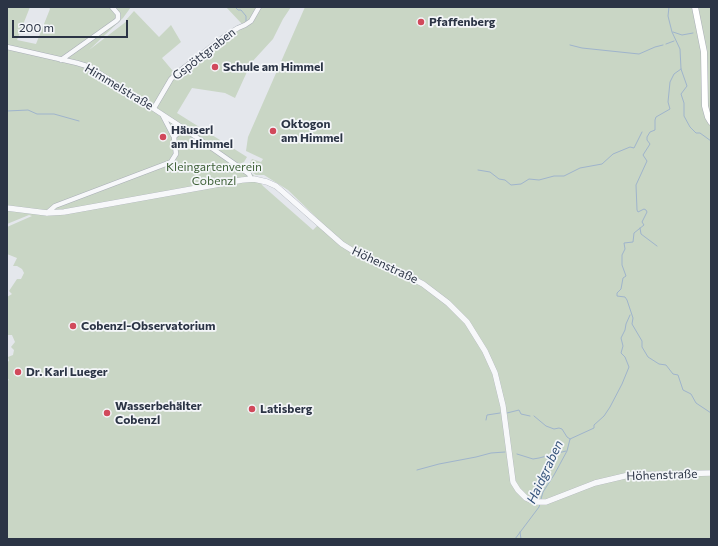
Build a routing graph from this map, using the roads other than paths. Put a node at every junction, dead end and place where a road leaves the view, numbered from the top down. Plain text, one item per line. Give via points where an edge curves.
1 (112, 7) edge
2 (260, 7) edge
3 (695, 7) edge
4 (7, 47) edge
5 (61, 60) junction
6 (154, 108) junction
7 (160, 112) junction
8 (711, 122) edge
9 (183, 128) junction
10 (174, 137) junction
11 (250, 179) junction
12 (7, 208) edge
13 (47, 212) junction
14 (711, 473) edge

1 - 5 street via 118,14 118,19
2 - 6 street, Gspöttgraben via 245,25 228,34 176,74
3 - 8 main road via 704,52 705,106
4 - 5 street, Himmelstraße
5 - 6 street, Himmelstraße via 90,67
6 - 7 street, Himmelstraße
7 - 9 street, Himmelstraße
7 - 10 street, Himmelstraße
9 - 10 street
9 - 11 street, Himmelstraße via 249,174
10 - 13 street, Himmelstraße via 176,154 171,162 57,205
11 - 13 street, Höhenstraße via 75,211
11 - 14 street, Höhenstraße via 276,186 344,246 362,257 417,280 439,295 462,316 491,362 503,406 513,482 519,492 531,501 550,500 595,482 622,476
12 - 13 street, Höhenstraße

